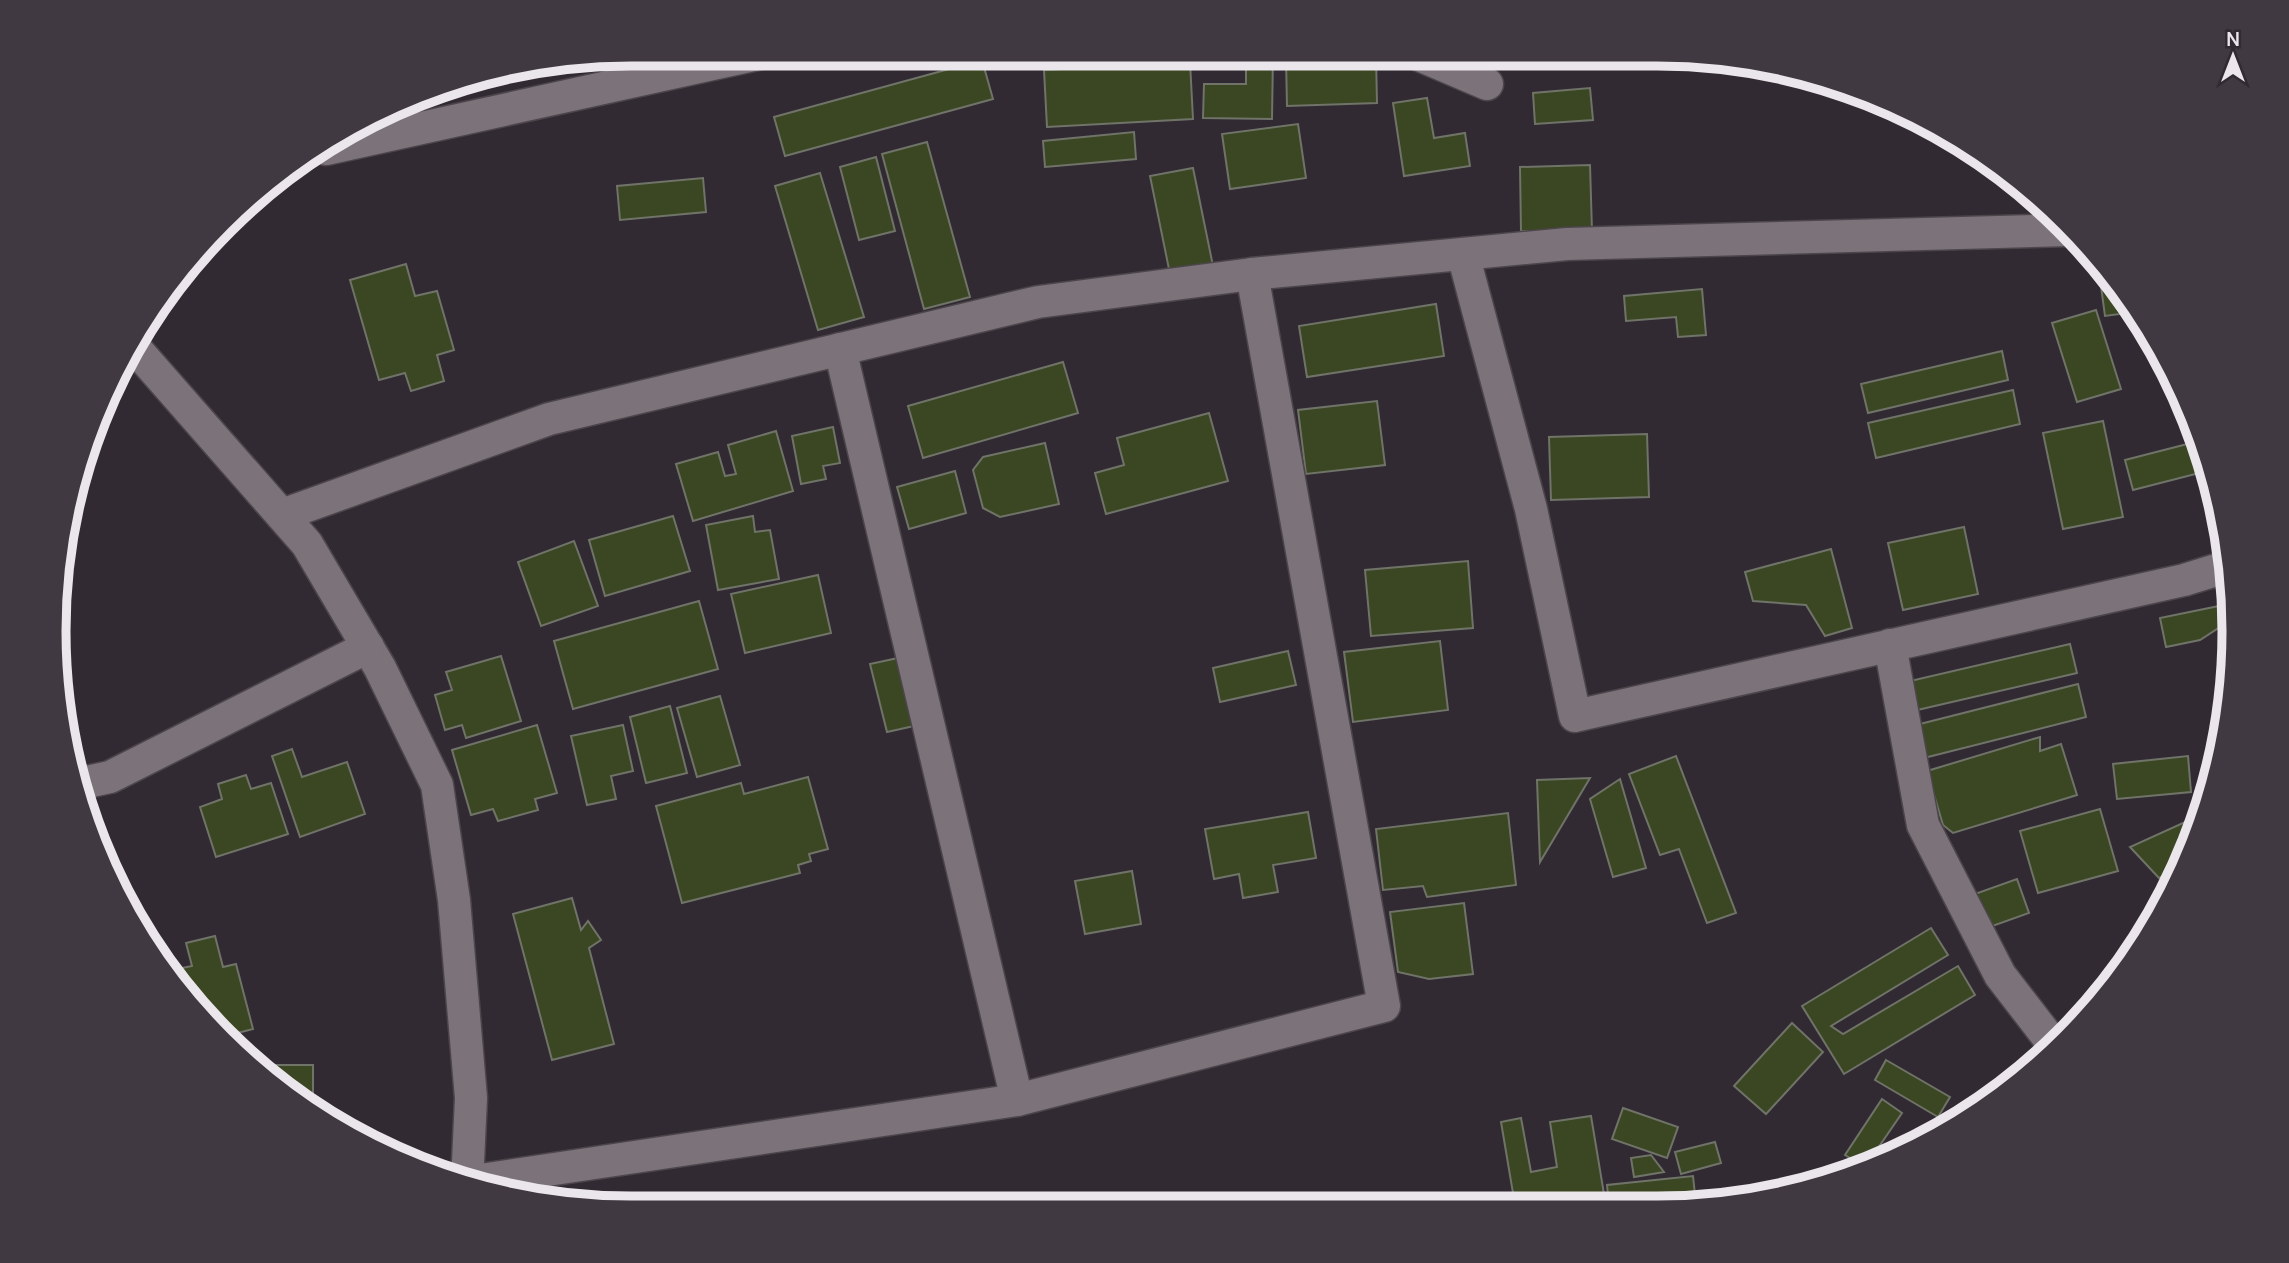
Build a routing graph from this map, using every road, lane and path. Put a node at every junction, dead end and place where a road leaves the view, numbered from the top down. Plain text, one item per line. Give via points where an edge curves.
1 (703, 66) edge
2 (1445, 66) edge
3 (1487, 84) dead end
4 (344, 145) edge
5 (2055, 230) edge
6 (1463, 254) junction
7 (1252, 274) junction
8 (841, 349) junction
9 (140, 353) edge
10 (282, 515) junction
11 (2219, 569) edge
12 (1890, 645) junction
13 (368, 647) junction
14 (87, 782) edge
15 (2049, 1038) edge
16 (1017, 1100) junction
17 (467, 1172) edge
18 (491, 1178) edge

1 - 4 street
2 - 3 street
5 - 6 street via 1567,244
6 - 7 street
6 - 12 street via 1531,509 1575,716
7 - 8 street via 1038,302
7 - 16 street via 1384,1006
8 - 10 street via 550,419
8 - 16 street
9 - 10 street
10 - 13 street via 307,544
11 - 12 street
12 - 15 street via 1923,825 2000,975
13 - 14 street via 110,776
13 - 17 street via 437,785 454,900 471,1098
16 - 18 street

